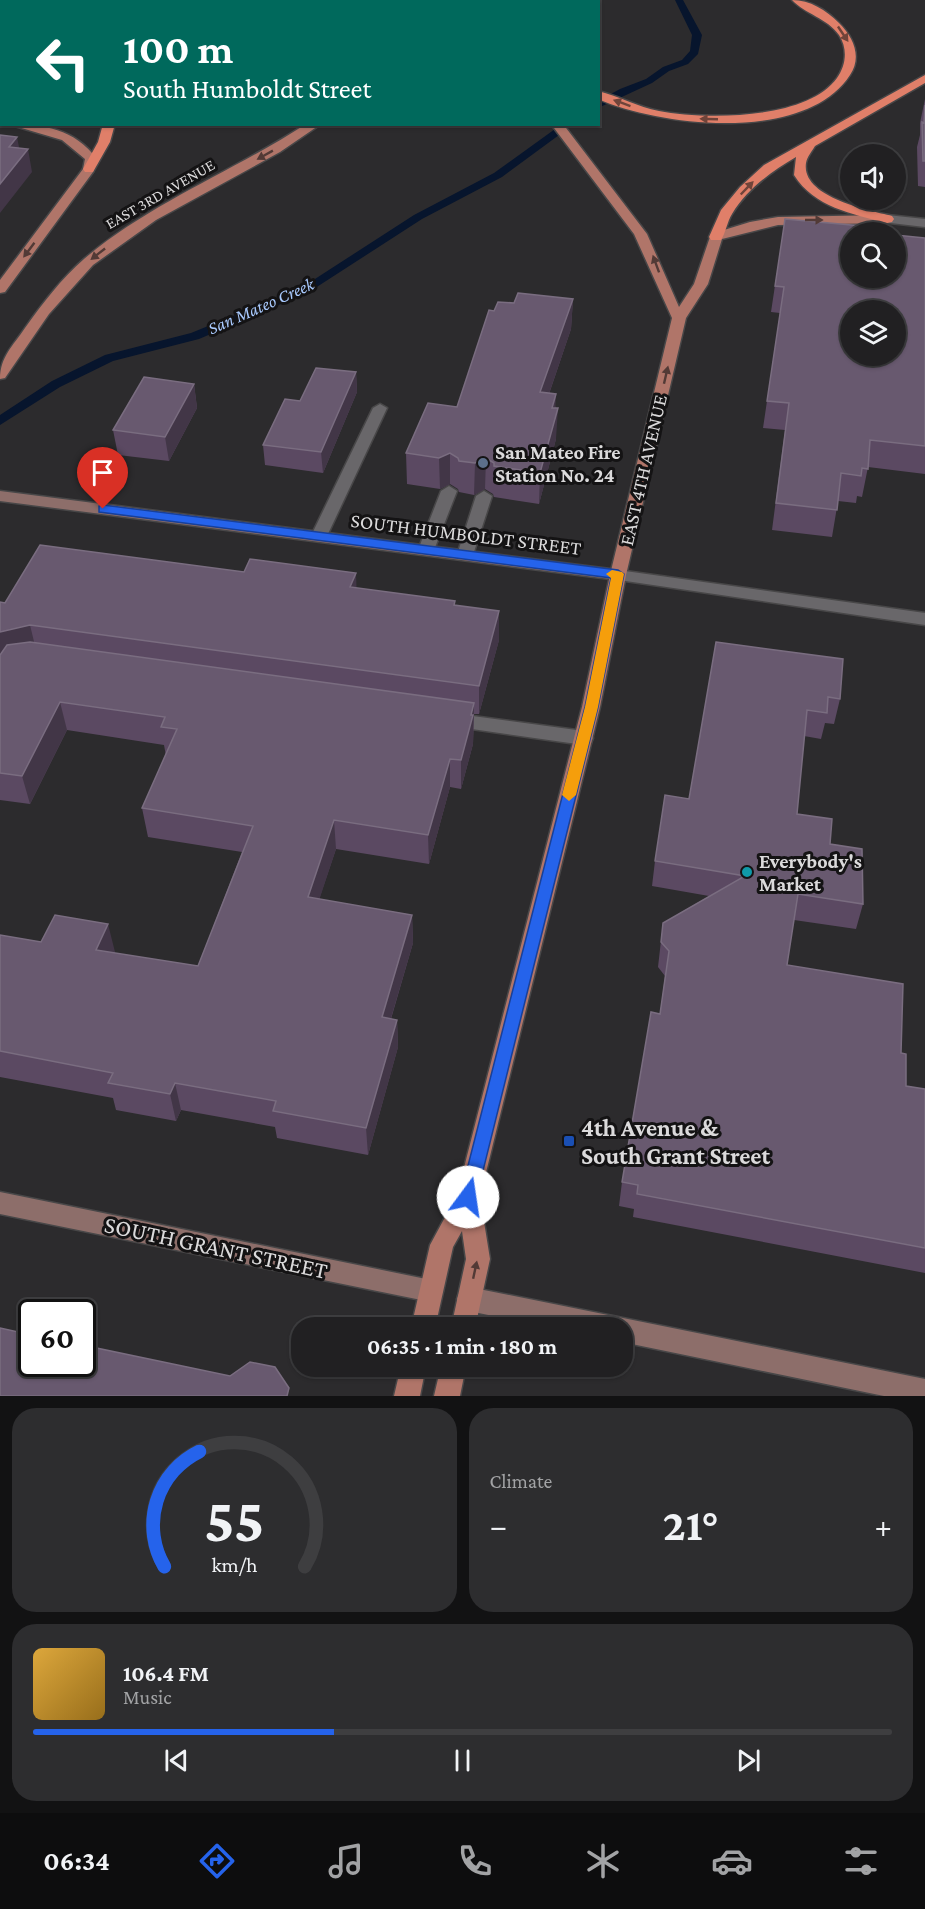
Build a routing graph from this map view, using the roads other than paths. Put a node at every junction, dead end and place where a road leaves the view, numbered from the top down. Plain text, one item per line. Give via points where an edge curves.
1 (797, 0) edge
2 (925, 78) edge
3 (600, 95) edge
4 (23, 126) edge
5 (108, 126) edge
6 (312, 126) edge
7 (558, 126) edge
8 (812, 142) junction
9 (89, 170) junction
10 (887, 219) junction
11 (925, 223) edge
12 (716, 237) junction
13 (0, 289) edge
14 (679, 318) junction
15 (4, 369) edge
16 (380, 408) dead end
17 (449, 491) dead end
18 (0, 496) edge
19 (484, 496) dead end
20 (319, 536) junction
21 (426, 550) junction
22 (465, 555) junction
23 (618, 574) junction
24 (925, 619) edge
25 (432, 717) edge
26 (584, 738) junction
27 (468, 1197) junction
28 (0, 1203) edge
29 (431, 1290) junction
30 (469, 1299) junction
31 (425, 1317) edge
32 (465, 1317) edge
33 (557, 1317) edge
34 (633, 1332) edge
35 (411, 1377) edge
36 (451, 1377) edge
37 (925, 1392) edge
38 (407, 1396) edge
39 (447, 1396) edge

1 -> 3 highway via 831,19 850,46 852,60 847,74 837,88 819,99 748,118 709,119 646,111
2 - 8 highway
4 - 9 main road via 74,141 91,159
5 - 9 highway
6 -> 15 main road, EAST 3RD AVENUE via 151,217 88,262 50,303
14 -> 7 main road via 667,298 651,252 633,223
8 - 10 highway via 797,165 807,188 840,206
12 -> 8 highway via 726,213 744,190 768,168
9 -> 13 main road
10 - 11 street
12 -> 10 main road via 778,221
12 - 14 main road, EAST 4TH AVENUE via 701,284
23 -> 14 main road, EAST 4TH AVENUE
16 - 20 street
17 - 21 street
18 - 20 street, SOUTH HUMBOLDT STREET
19 - 22 street
20 - 21 street, SOUTH HUMBOLDT STREET
21 - 22 street, SOUTH HUMBOLDT STREET
22 - 23 street, SOUTH HUMBOLDT STREET
23 - 24 street, SOUTH HUMBOLDT STREET
23 - 26 main road, EAST 4TH AVENUE
25 - 26 street
26 - 27 main road, EAST 4TH AVENUE
27 - 29 main road, EAST 4TH AVENUE via 442,1245
30 -> 27 main road, EAST 4TH AVENUE via 478,1259
28 - 29 street, SOUTH GRANT STREET
29 - 31 main road, EAST 4TH AVENUE
30 - 32 main road, EAST 4TH AVENUE
30 - 33 street
34 - 37 street
35 - 38 main road
36 - 39 main road

